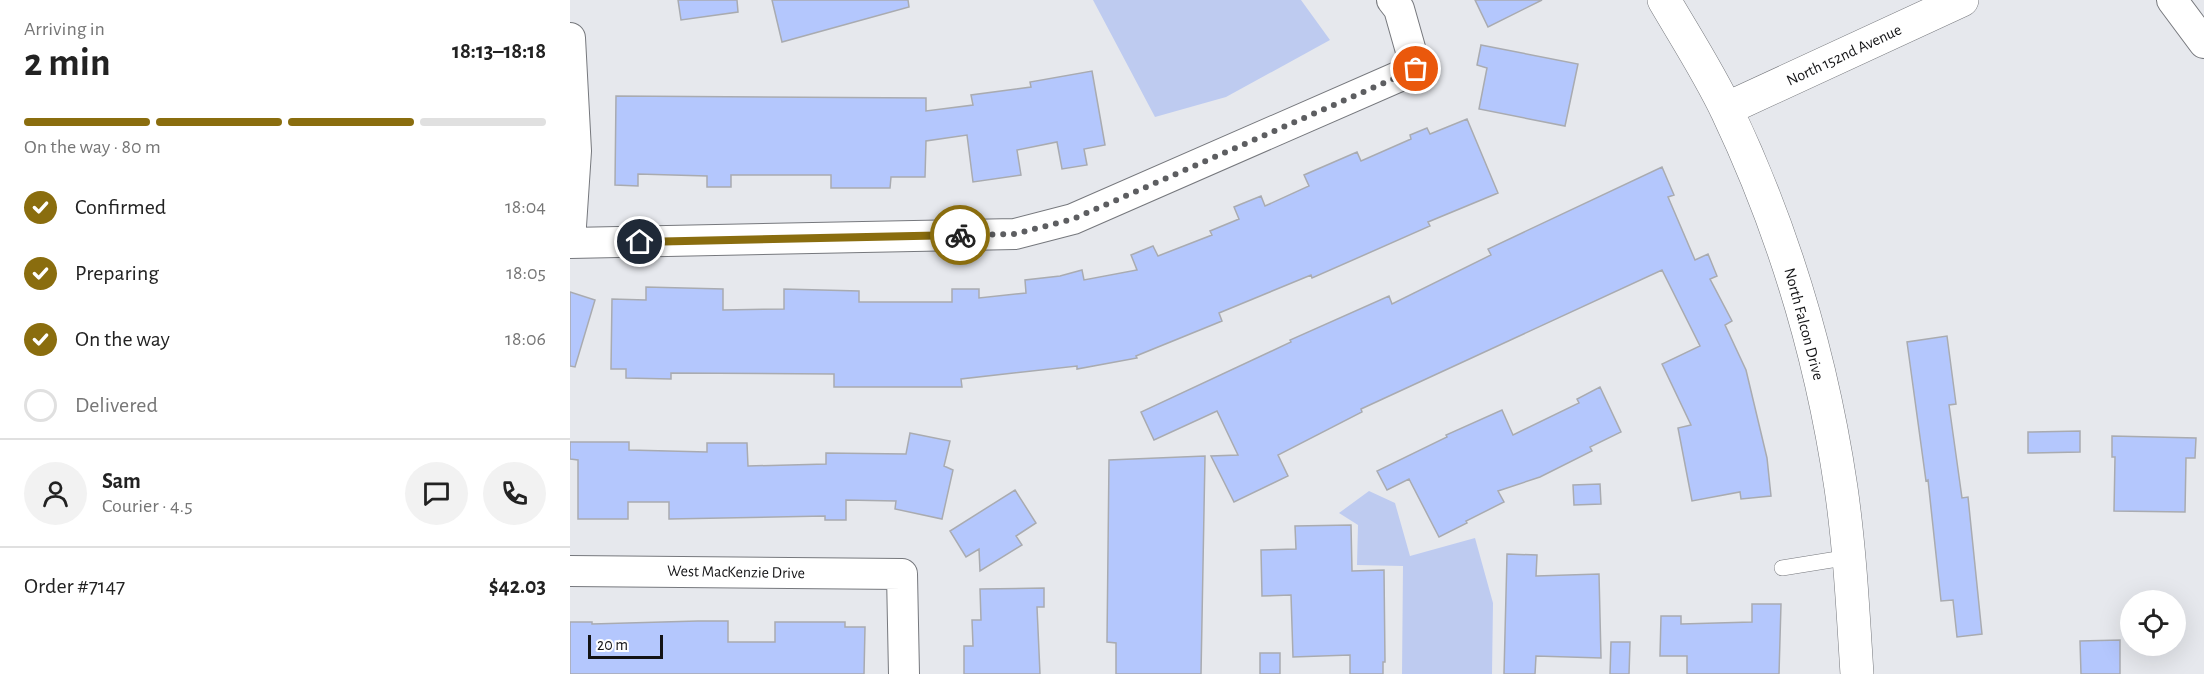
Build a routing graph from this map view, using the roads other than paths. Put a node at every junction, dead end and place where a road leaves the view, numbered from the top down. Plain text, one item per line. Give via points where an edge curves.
1 (1392, 0) edge
2 (1664, 0) edge
3 (1962, 0) edge
4 (2172, 0) edge
5 (570, 38) edge
6 (2204, 43) edge
7 (1726, 109) junction
8 (570, 242) edge
9 (1850, 557) junction
10 (1782, 568) dead end
11 (570, 571) edge
12 (904, 674) edge
13 (1857, 674) edge

1 - 8 street via 1399,9 1416,69 1073,219 1015,234
2 - 7 street, North Falcon Drive
3 - 7 street, North 152nd Avenue
4 - 6 street
5 - 8 street via 576,151
7 - 9 street, North Falcon Drive via 1763,194 1804,320 1825,402
9 - 10 lane
9 - 13 street, North Falcon Drive
11 - 12 street, West MacKenzie Drive via 902,574

